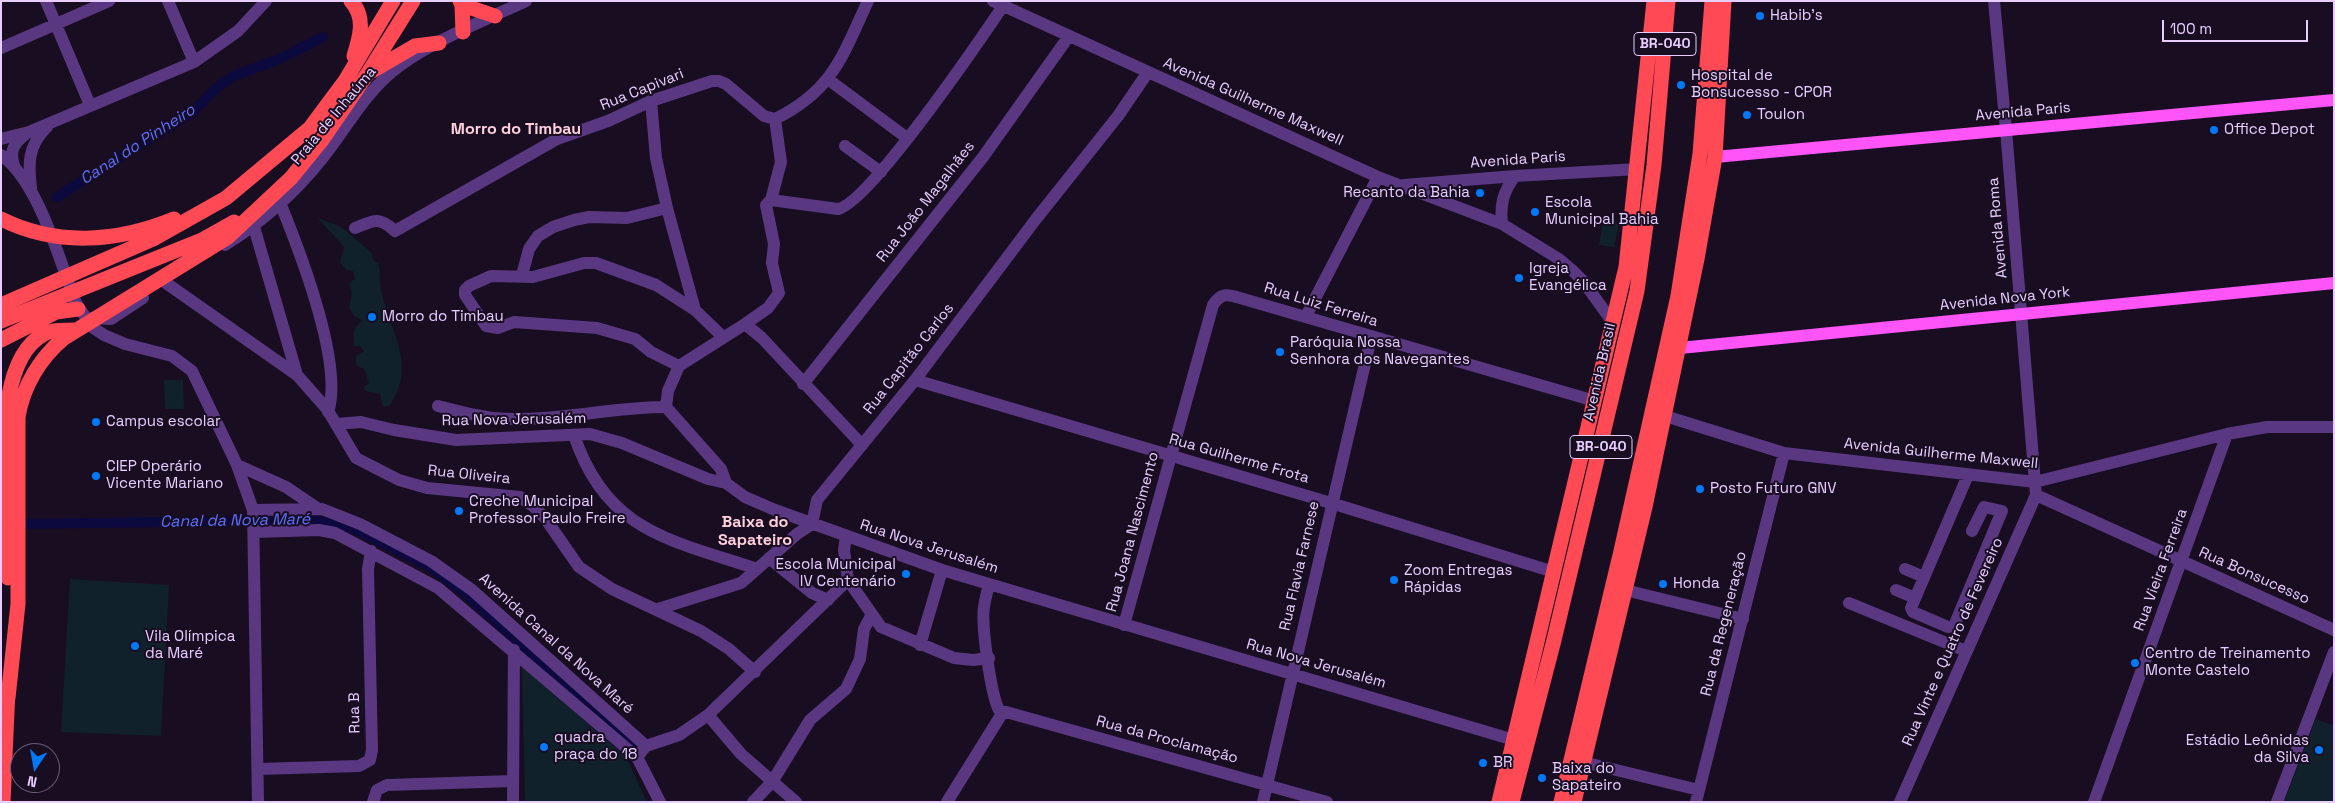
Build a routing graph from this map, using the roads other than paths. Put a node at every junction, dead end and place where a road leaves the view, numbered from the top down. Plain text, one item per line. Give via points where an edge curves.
1 (46, 1) edge
2 (109, 1) edge
3 (168, 1) edge
4 (266, 1) edge
5 (351, 1) edge
6 (393, 1) edge
7 (413, 1) edge
8 (526, 1) edge
9 (868, 1) edge
10 (1654, 1) edge
11 (1668, 1) edge
12 (1712, 1) edge
13 (1724, 1) edge
14 (1994, 1) edge
15 (461, 3) edge
16 (998, 4) edge
17 (495, 16) junction
18 (56, 24) junction
19 (463, 32) junction
20 (1069, 36) junction
21 (439, 43) junction
22 (1, 48) edge
23 (194, 62) junction
24 (1148, 72) junction
25 (368, 73) junction
26 (829, 80) junction
27 (345, 81) junction
28 (2334, 100) edge
29 (650, 101) junction
30 (90, 105) junction
31 (775, 119) junction
32 (52, 122) junction
33 (2006, 130) junction
34 (29, 132) junction
35 (907, 138) junction
36 (1, 139) edge
37 (16, 143) junction
38 (845, 146) dead end
39 (1, 155) edge
40 (1715, 157) junction
41 (29, 158) junction
42 (14, 165) junction
43 (1638, 169) junction
44 (880, 172) junction
45 (1515, 176) junction
46 (1378, 177) junction
47 (1401, 186) junction
48 (32, 191) junction
49 (226, 198) junction
50 (771, 200) junction
51 (281, 205) junction
52 (260, 208) junction
53 (667, 208) junction
54 (1, 219) edge
55 (1502, 224) junction
56 (254, 227) junction
57 (355, 228) dead end
58 (522, 275) junction
59 (166, 282) junction
60 (2334, 283) edge
61 (1240, 298) joint
62 (1, 305) edge
63 (77, 306) junction
64 (695, 310) junction
65 (2021, 314) junction
66 (1306, 316) junction
67 (111, 319) junction
68 (1, 321) edge
69 (745, 324) junction
70 (1614, 324) junction
71 (94, 329) junction
72 (723, 337) junction
73 (1371, 338) junction
74 (1, 340) edge
75 (125, 344) junction
76 (1680, 348) junction
77 (679, 366) junction
78 (297, 375) junction
79 (915, 380) junction
80 (803, 384) junction
81 (1595, 401) junction
82 (438, 406) dead end
83 (666, 407) junction
84 (328, 412) junction
85 (1665, 416) junction
86 (336, 424) junction
87 (2334, 427) edge
88 (574, 434) junction
89 (2227, 434) junction
90 (862, 445) junction
91 (1784, 453) junction
92 (1170, 456) junction
93 (237, 465) junction
94 (1595, 470) junction
95 (1968, 475) junction
96 (726, 483) junction
97 (3, 484) edge
98 (2036, 489) junction
99 (1331, 503) junction
100 (317, 508) junction
101 (254, 521) junction
102 (812, 524) junction
103 (1972, 530) dead end
104 (12, 534) junction
105 (846, 537) junction
106 (371, 551) junction
107 (1620, 552) junction
108 (768, 558) junction
109 (2182, 562) junction
110 (1905, 569) dead end
111 (757, 570) junction
112 (942, 570) junction
113 (1554, 572) junction
114 (1924, 577) junction
115 (848, 580) junction
116 (989, 584) junction
117 (1625, 590) junction
118 (1896, 590) dead end
119 (1915, 598) junction
120 (828, 600) junction
121 (1849, 603) dead end
122 (658, 609) junction
123 (871, 616) junction
124 (1743, 619) junction
125 (1124, 625) junction
126 (2334, 630) edge
127 (920, 645) junction
128 (514, 650) junction
129 (1966, 651) junction
130 (2334, 652) edge
131 (988, 658) junction
132 (755, 672) junction
133 (1292, 674) junction
134 (1001, 711) junction
135 (708, 715) junction
136 (1514, 740) junction
137 (646, 746) junction
138 (637, 757) junction
139 (1583, 762) junction
140 (258, 769) junction
141 (513, 782) junction
142 (772, 782) junction
143 (1267, 784) junction
144 (1697, 796) edge
145 (3, 802) edge
146 (258, 802) edge
147 (373, 802) edge
148 (513, 802) edge
149 (660, 802) edge
150 (753, 802) edge
151 (796, 802) edge
152 (947, 802) edge
153 (1263, 802) edge
154 (1327, 802) edge
155 (1500, 802) edge
156 (1512, 802) edge
157 (1561, 802) edge
158 (1574, 802) edge
159 (1900, 802) edge
160 (2094, 802) edge
161 (2277, 802) edge

1 - 18 street
2 - 18 street
3 - 23 street
4 - 23 street via 238,31
5 - 27 highway via 361,20 360,37
6 - 27 highway
7 - 25 highway
8 - 17 street, Praia de Inhaúma
9 - 26 street
10 - 43 highway, Avenida Brasil
11 - 94 highway, Avenida Brasil / BR-040 via 1637,291
12 - 107 highway, BR-040 via 1700,154 1676,306
13 - 40 highway
14 - 33 street, Avenida Roma
15 - 17 highway
15 - 19 highway
16 - 20 street, Avenida Guilherme Maxwell
16 - 35 street via 955,76
17 - 19 street, Praia de Inhaúma
18 - 22 street
18 - 30 street
19 - 21 street, Praia de Inhaúma
20 - 24 street, Avenida Guilherme Maxwell
20 - 80 street, Rua João Magalhães via 983,157
21 - 25 highway via 415,46
21 - 51 street, Praia de Inhaúma via 413,56 385,78
23 - 30 street
24 - 46 street, Avenida Guilherme Maxwell
24 - 79 street, Rua Capitão Carlos via 1118,116
25 - 52 highway via 322,140 291,178
26 - 31 street via 798,107
26 - 35 street
27 - 49 highway via 310,128
28 - 33 main road, Avenida Paris
29 - 31 street, Rua Capivari via 719,81 764,116
29 - 53 street via 656,158
29 - 57 street, Rua Capivari via 535,150 396,231 377,220
30 - 32 street
31 - 50 street via 781,162
32 - 34 street
32 - 41 street via 36,139
33 - 40 main road, Avenida Paris
33 - 65 street, Avenida Roma
34 - 36 street
34 - 37 street
35 - 44 street
36 - 37 street
37 - 41 street via 25,148
37 - 42 street via 12,152
38 - 44 street
39 - 42 street
40 - 76 highway
41 - 48 street
42 - 48 street
43 - 45 street, Avenida Paris
43 - 70 highway, Avenida Brasil via 1626,267
44 - 50 street via 846,208
45 - 47 street, Avenida Paris
45 - 55 street via 1504,191
46 - 47 street, Avenida Guilherme Maxwell
46 - 66 street
47 - 55 street, Avenida Guilherme Maxwell
48 - 63 street
49 - 54 highway via 159,225 108,237 58,237 24,229
49 - 62 highway via 155,238
50 - 69 street via 766,205 774,244 772,263 779,293 768,308
51 - 56 street, Praia de Inhaúma
51 - 84 street via 327,345 333,391
52 - 68 highway via 202,240
52 - 104 highway via 228,237 52,347 30,379 20,406
53 - 58 street via 627,218 589,217 553,227 538,236 529,248
53 - 64 street
55 - 70 street, Avenida Guilherme Maxwell via 1573,271
56 - 59 street, Praia de Inhaúma
56 - 78 street
58 - 64 street via 533,277 584,263 596,263 656,285
58 - 77 street via 491,276 465,290 465,295 486,326 498,328 514,322 597,328 635,339 651,352
59 - 67 street, Praia de Inhaúma
59 - 78 street, Rua Oliveira
60 - 65 main road, Avenida Nova York
61 - 66 street, Rua Luiz Ferreira
61 - 92 street, Rua Joana Nascimento via 1223,294 1213,305
63 - 67 street via 90,317
63 - 71 street
63 - 74 highway via 42,318
64 - 72 street
65 - 76 main road, Avenida Nova York
65 - 98 street, Avenida Roma
66 - 73 street, Rua Luiz Ferreira
67 - 75 street via 112,330
69 - 72 street
69 - 80 street
70 - 81 highway, Avenida Brasil
70 - 94 highway
71 - 75 street
71 - 97 highway via 44,334 32,343 17,367 6,406
72 - 77 street
73 - 81 street, Rua Luiz Ferreira
73 - 99 street, Rua Flavia Farnese
75 - 93 street via 172,356 192,371
76 - 85 highway
77 - 83 street via 668,391
78 - 84 street, Rua Oliveira
79 - 90 street, Rua Capitão Carlos
79 - 92 street, Rua Guilherme Frota
80 - 90 street
81 - 113 highway, Avenida Brasil
82 - 83 street via 474,415 512,418
83 - 96 street via 721,469
84 - 86 street, Rua Oliveira
85 - 91 street, Avenida Guilherme Maxwell
85 - 107 highway via 1654,440 1633,523
85 - 117 highway
86 - 88 street, Rua Nova Jerusalém via 361,422 456,440
86 - 122 street, Rua Oliveira via 356,458 399,480 458,493 506,494 526,501 546,518 579,567 612,589
87 - 89 street, Avenida Guilherme Maxwell via 2267,427
88 - 96 street, Rua Nova Jerusalém via 602,436
88 - 111 street via 589,470 604,493 641,527 676,543
89 - 98 street, Avenida Guilherme Maxwell
89 - 109 street, Rua Vieira Ferreira
90 - 102 street, Rua Capitão Carlos via 817,500
91 - 95 street, Avenida Guilherme Maxwell
91 - 124 street, Rua da Regeneração
92 - 99 street, Rua Guilherme Frota
92 - 125 street, Rua Joana Nascimento
93 - 100 street via 286,487
93 - 101 street
94 - 156 highway, Avenida Brasil / BR-040
95 - 98 street, Avenida Guilherme Maxwell
95 - 114 street
96 - 102 street, Rua Nova Jerusalém via 744,497
97 - 104 highway via 6,516
98 - 109 street, Rua Bonsucesso
98 - 129 street, Rua Vinte e Quatro de Fevereiro
99 - 113 street, Rua Guilherme Frota
99 - 133 street, Rua Flavia Farnese
100 - 101 street, Avenida Canal da Nova Maré
100 - 137 street, Avenida Canal da Nova Maré via 384,536 431,561 472,590
101 - 106 street, Avenida Canal da Nova Maré via 327,531
101 - 140 street
102 - 105 street, Rua Nova Jerusalém
102 - 108 street
103 - 119 street via 1984,507 2002,511 1954,626 1948,627 1912,612
104 - 145 highway via 18,604 8,698
105 - 112 street, Rua Nova Jerusalém
105 - 115 street via 844,550
106 - 128 street, Avenida Canal da Nova Maré via 438,588
106 - 140 street, Rua B via 368,569 370,760 359,766
107 - 157 highway, BR-040
108 - 111 street
108 - 120 street via 812,592
109 - 126 street, Rua Bonsucesso
109 - 160 street, Rua Vieira Ferreira
110 - 114 street
111 - 122 street via 741,583
112 - 116 street, Rua Nova Jerusalém
112 - 127 street
113 - 136 highway, Avenida Brasil
114 - 119 street
115 - 120 street
115 - 123 street
116 - 125 street, Rua Nova Jerusalém
116 - 131 street via 983,609
117 - 124 street
117 - 139 highway
118 - 119 street
120 - 132 street via 798,626
121 - 129 street
122 - 132 street, Rua Oliveira via 729,648
123 - 127 street via 881,627
123 - 142 street via 864,629 860,659 846,689 810,720
124 - 144 street, Rua da Regeneração
125 - 133 street, Rua Nova Jerusalém
127 - 131 street via 954,658
128 - 138 street, Avenida Canal da Nova Maré
128 - 141 street
129 - 159 street, Rua Vinte e Quatro de Fevereiro
130 - 161 street
131 - 134 street via 993,693
132 - 135 street
133 - 136 street, Rua Nova Jerusalém
133 - 143 street, Rua Flavia Farnese
134 - 143 street, Rua da Proclamação
134 - 152 street
135 - 137 street via 679,735
135 - 142 street via 741,754
136 - 155 highway, Avenida Brasil
137 - 138 street
138 - 149 street
139 - 144 street
139 - 158 highway
140 - 146 street
141 - 147 street via 387,785 375,793
141 - 148 street
142 - 150 street
142 - 151 street
143 - 153 street, Rua Flavia Farnese
143 - 154 street, Rua da Proclamação

